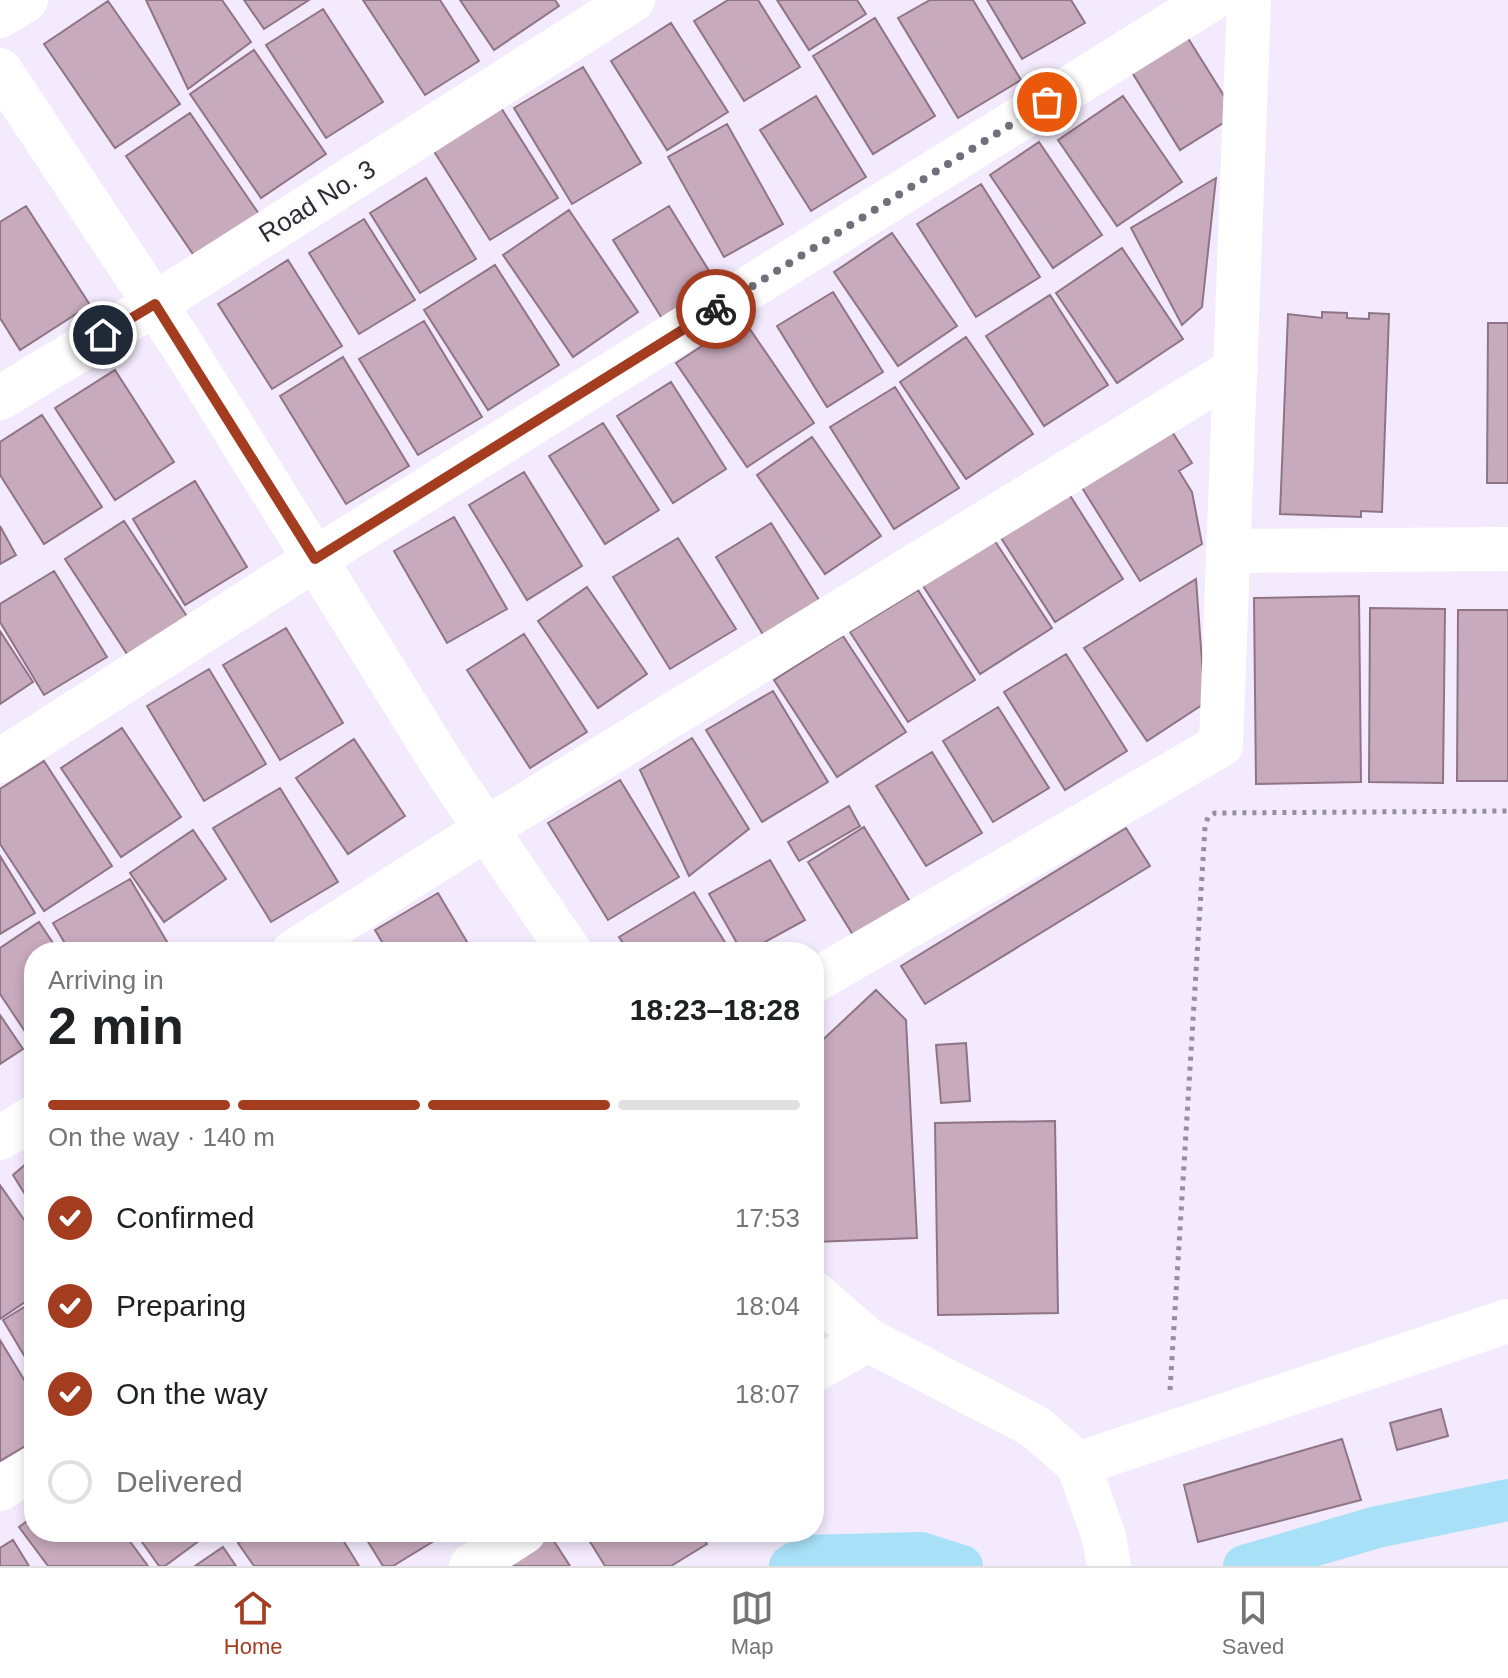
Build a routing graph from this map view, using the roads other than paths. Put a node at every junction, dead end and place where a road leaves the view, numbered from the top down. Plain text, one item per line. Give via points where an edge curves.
1 (26, 0) edge
2 (633, 0) edge
3 (1210, 0) edge
4 (1249, 0) edge
5 (0, 16) edge
6 (0, 70) edge
7 (155, 304) junction
8 (1236, 369) junction
9 (0, 398) edge
10 (1508, 549) edge
11 (1228, 551) junction
12 (315, 559) junction
13 (0, 761) edge
14 (486, 829) junction
15 (309, 942) edge
16 (563, 942) edge
17 (824, 975) edge
18 (24, 1123) edge
19 (0, 1138) edge
20 (824, 1302) edge
21 (1508, 1321) edge
22 (868, 1340) junction
23 (824, 1364) edge
24 (1078, 1464) junction
25 (24, 1474) edge
26 (0, 1489) edge
27 (508, 1542) edge
28 (1107, 1551) edge
29 (471, 1566) edge

1 - 5 street
2 - 7 street, Road No. 3
3 - 12 street
4 - 8 street
6 - 7 street
7 - 9 street, Road No. 3
7 - 12 street
8 - 11 street
8 - 14 street
10 - 11 street
11 - 17 street via 1221,745
12 - 13 street
12 - 14 street
14 - 15 street
14 - 16 street
18 - 19 street
20 - 22 street
21 - 24 street
22 - 23 street
22 - 24 street via 1034,1426
24 - 28 street
25 - 26 street
27 - 29 street

